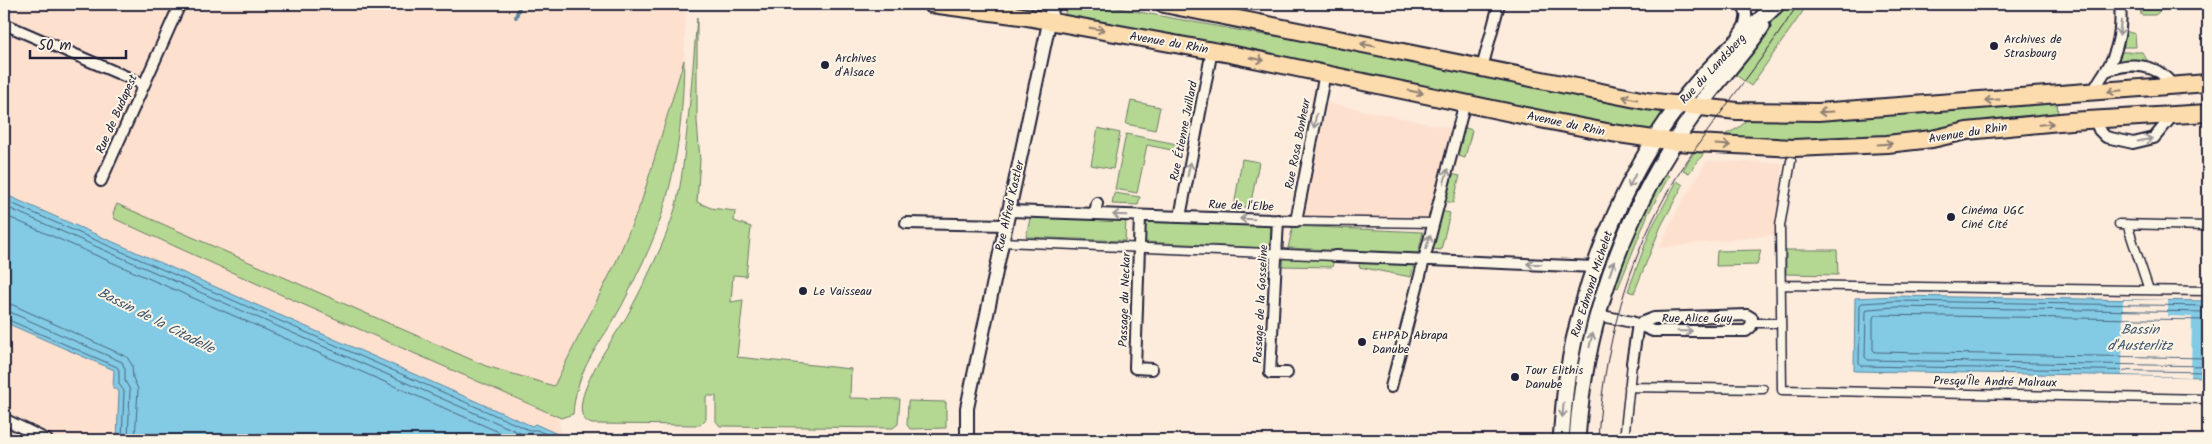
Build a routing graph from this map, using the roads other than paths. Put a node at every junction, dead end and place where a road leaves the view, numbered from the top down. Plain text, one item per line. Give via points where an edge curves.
1 (180, 4) edge
2 (931, 4) edge
3 (1053, 4) edge
4 (1164, 4) edge
5 (1499, 4) edge
6 (1741, 4) edge
7 (1774, 4) edge
8 (2120, 4) edge
9 (1049, 21) junction
10 (4, 24) edge
11 (1212, 50) junction
12 (1482, 68) junction
13 (1712, 68) junction
14 (2106, 71) junction
15 (1325, 73) junction
16 (2208, 83) edge
17 (143, 84) junction
18 (2172, 86) junction
19 (2093, 93) junction
20 (1465, 102) junction
21 (1678, 105) junction
22 (1698, 107) junction
23 (2208, 113) edge
24 (2174, 114) junction
25 (2094, 120) junction
26 (1657, 139) junction
27 (1674, 142) junction
28 (1791, 161) dead end
29 (102, 181) dead end
30 (1009, 211) junction
31 (1140, 216) junction
32 (1180, 217) junction
33 (1278, 220) junction
34 (1296, 221) junction
35 (906, 223) dead end
36 (1434, 223) junction
37 (1006, 225) junction
38 (2208, 226) edge
39 (1002, 242) junction
40 (1139, 248) junction
41 (1276, 254) junction
42 (1335, 256) joint
43 (1423, 260) junction
44 (1596, 267) junction
45 (1780, 284) junction
46 (2149, 290) junction
47 (2208, 291) edge
48 (1597, 315) junction
49 (1752, 322) junction
50 (1781, 323) junction
51 (1638, 324) junction
52 (1632, 363) joint
53 (1152, 369) dead end
54 (1287, 373) dead end
55 (1391, 387) dead end
56 (1629, 388) junction
57 (1763, 389) dead end
58 (2208, 399) edge
59 (4, 419) edge
60 (47, 440) edge
61 (967, 440) edge
62 (1561, 440) edge
63 (1577, 440) edge
64 (1624, 440) edge

1 - 17 street, Rue de Budapest
2 - 9 main road, Avenue du Rhin
3 - 9 street, Rue Alfred Kastler
12 -> 4 main road
5 - 12 street
6 - 13 street via 1747,16 1744,27
7 - 13 main road, Rue du Landsberg
7 - 22 main road, Rue du Landsberg via 1752,42
8 -> 14 street via 2120,33
9 -> 11 main road, Avenue du Rhin
9 - 30 street, Rue Alfred Kastler
10 - 17 street
11 -> 15 main road, Avenue du Rhin
32 -> 11 street, Rue Étienne Juillard
21 -> 12 main road
13 - 21 main road, Rue du Landsberg
14 - 18 street via 2137,65 2166,76
14 - 19 street
15 -> 20 main road, Avenue du Rhin
15 -> 34 street, Rue Rosa Bonheur
16 - 18 main road
17 - 29 street, Rue de Budapest
18 -> 19 main road
18 - 24 main road
19 -> 22 main road via 1818,112
19 - 25 main road
20 - 26 main road, Avenue du Rhin via 1554,122
36 -> 20 street
21 - 22 main road
21 - 26 main road, Rue du Landsberg
22 - 27 main road, Rue du Landsberg
23 - 24 main road, Avenue du Rhin
24 - 25 main road, Avenue du Rhin
25 -> 24 street via 2106,137 2133,143 2154,138
27 -> 25 main road, Avenue du Rhin via 1786,148 1888,144 1968,131
26 - 27 main road, Avenue du Rhin
26 -> 44 main road, Rue Edmond Michelet via 1619,209
48 -> 27 main road, Rue Edmond Michelet via 1632,216
28 - 45 street via 1780,226
31 -> 30 street, Rue de l'Elbe via 1096,209
30 - 37 street, Rue Alfred Kastler
31 - 32 street, Rue de l'Elbe
31 - 40 street, Passage du Neckar
33 -> 32 street, Rue de l'Elbe
33 - 34 street, Rue de l'Elbe
33 - 41 street, Passage de la Gosseline
34 - 36 street, Rue de l'Elbe
35 - 37 street
43 -> 36 street
37 - 39 street, Rue Alfred Kastler
38 - 46 street via 2123,224
39 - 40 street
39 - 61 street, Rue Alfred Kastler via 967,408
40 - 41 street
40 - 53 street, Passage du Neckar via 1135,368
41 - 42 street
41 - 54 street, Passage de la Gosseline via 1270,372
42 - 43 street
44 -> 43 street
43 - 55 street
44 -> 62 main road, Rue Edmond Michelet via 1576,332
45 - 46 street
45 - 50 street
46 - 47 street
48 - 51 street, Rue Alice Guy
63 -> 48 main road, Rue Edmond Michelet via 1582,386
49 - 50 street, Rue Alice Guy
49 - 51 street, Rue Alice Guy via 1747,315 1654,318
51 -> 49 street, Rue Alice Guy via 1668,332 1746,330
50 - 58 street, Presqu'Île André Malraux via 1782,390
51 - 52 street
52 - 56 street
56 - 57 street
56 - 64 street
59 - 60 street

